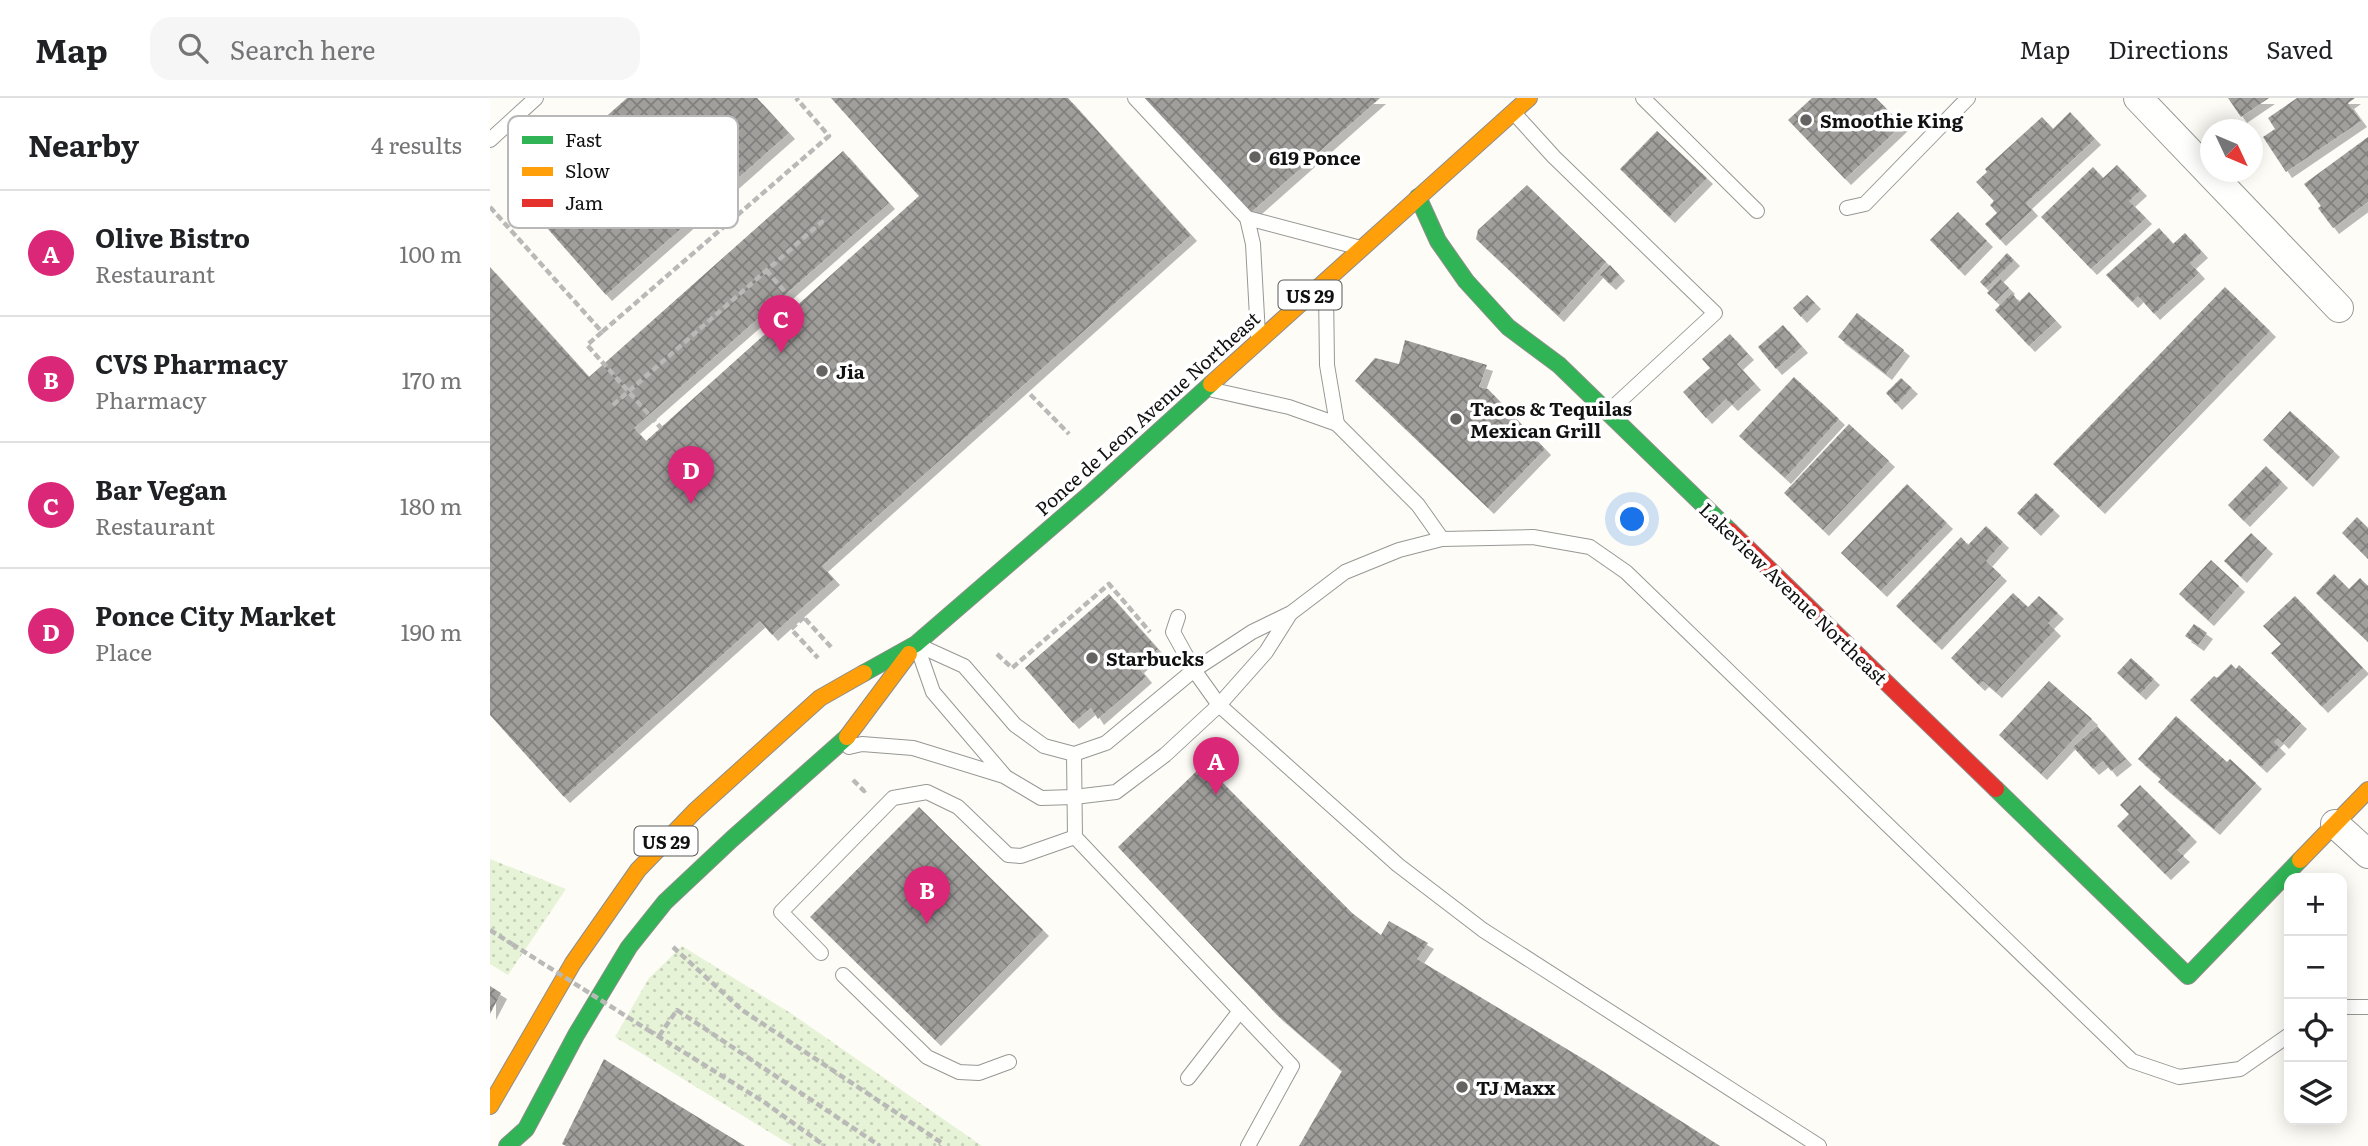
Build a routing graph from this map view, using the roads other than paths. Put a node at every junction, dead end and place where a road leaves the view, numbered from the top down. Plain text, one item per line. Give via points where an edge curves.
1 (536, 98) edge
2 (1135, 98) edge
3 (1529, 98) edge
4 (1643, 98) edge
5 (1968, 98) edge
6 (2138, 98) edge
7 (1513, 111) junction
8 (516, 116) edge
9 (508, 124) edge
10 (490, 140) edge
11 (1418, 197) junction
12 (1847, 208) dead end
13 (1757, 211) dead end
14 (1247, 218) junction
15 (1362, 248) junction
16 (1326, 281) junction
17 (2339, 308) dead end
18 (1259, 343) junction
19 (1207, 389) junction
20 (1608, 412) junction
21 (1337, 424) junction
22 (1442, 540) junction
23 (1291, 613) junction
24 (1178, 618) dead end
25 (916, 644) junction
26 (1194, 670) junction
27 (1219, 705) junction
28 (832, 751) junction
29 (1074, 754) junction
30 (1004, 776) junction
31 (2368, 790) edge
32 (1074, 797) junction
33 (2335, 824) junction
34 (1075, 837) junction
35 (2368, 854) edge
36 (821, 953) dead end
37 (843, 975) dead end
38 (2347, 1007) edge
39 (2368, 1007) edge
40 (1240, 1011) junction
41 (2284, 1038) edge
42 (1009, 1062) dead end
43 (1188, 1078) dead end
44 (490, 1106) edge
45 (507, 1146) edge
46 (1248, 1146) edge
47 (1819, 1146) edge

1 - 8 lane
2 - 14 lane
3 - 7 main road, Ponce de Leon Avenue Northeast / US 29
4 - 13 lane
5 - 12 lane via 1866,204
6 - 17 street
7 - 11 main road, Ponce de Leon Avenue Northeast / US 29
7 - 20 lane via 1554,157 1715,313
9 - 10 lane
11 - 15 main road, Ponce de Leon Avenue Northeast / US 29
11 - 20 main road, Lakeview Avenue Northeast via 1438,241 1466,281 1508,327 1559,365
14 - 15 lane
14 - 18 lane
15 - 16 main road, Ponce de Leon Avenue Northeast / US 29
16 - 18 main road, Ponce de Leon Avenue Northeast / US 29
16 - 21 lane via 1327,365
18 - 19 main road, Ponce de Leon Avenue Northeast / US 29
19 - 21 lane via 1289,407
19 - 25 main road, Ponce de Leon Avenue Northeast / US 29
20 - 33 main road, Lakeview Avenue Northeast via 2188,976
21 - 22 lane via 1418,505
22 - 23 lane via 1399,550 1345,572
22 - 41 lane via 1533,537 1590,547 1626,572 2133,1061 2179,1077 2240,1069
23 - 26 lane
23 - 27 lane via 1266,652
24 - 26 lane via 1173,632
25 - 28 main road, Ponce de Leon Avenue Northeast / US 29 via 852,733
25 - 29 lane via 964,666 1015,725 1044,746
25 - 30 lane via 933,692
25 - 44 main road, Ponce de Leon Avenue Northeast / US 29 via 820,698 695,811 638,870 573,963
26 - 27 lane
26 - 29 lane via 1106,743
27 - 32 lane via 1165,755 1115,792
27 - 47 lane via 1398,865 1483,930
28 - 30 lane via 862,744 913,748
28 - 45 main road, Ponce de Leon Avenue Northeast / US 29 via 665,902 623,957 526,1129
29 - 32 lane
30 - 32 lane via 1041,798
31 - 33 main road
32 - 34 lane
33 - 35 street
34 - 36 lane via 1021,856 1008,855 958,807 927,792 893,798 781,912
34 - 40 lane
37 - 42 lane via 927,1057 959,1072 979,1073
38 - 39 lane
40 - 43 lane
40 - 46 lane via 1292,1066

